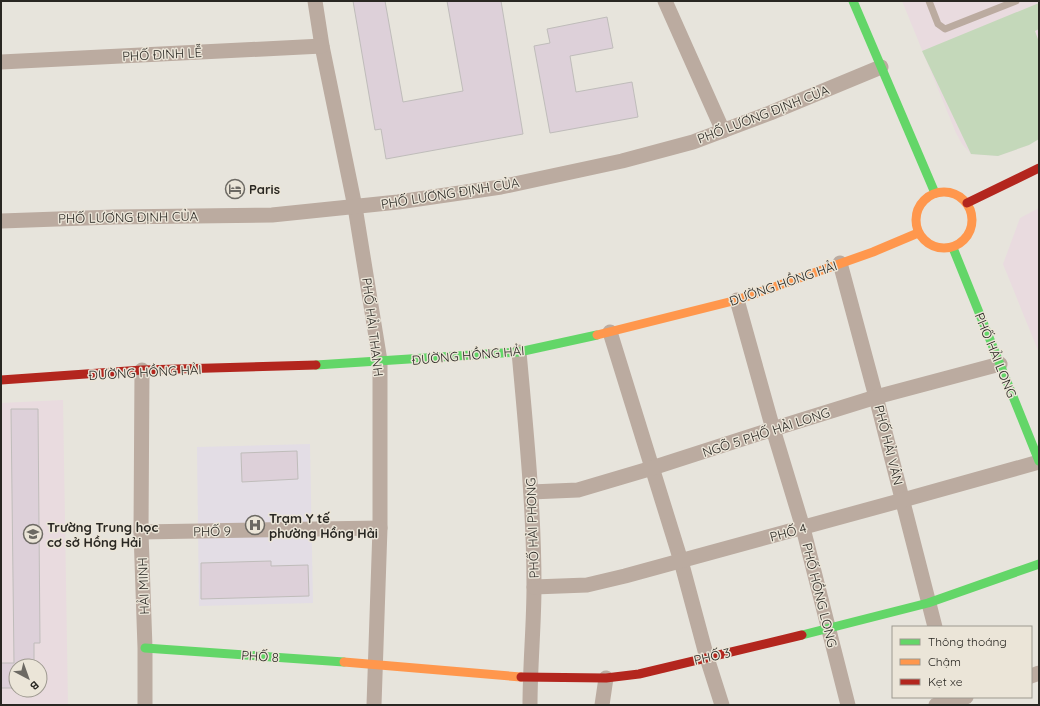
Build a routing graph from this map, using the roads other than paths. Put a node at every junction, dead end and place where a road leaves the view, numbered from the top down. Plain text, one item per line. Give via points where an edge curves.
1 (315, 1) edge
2 (665, 1) edge
3 (853, 1) edge
4 (929, 1) edge
5 (1016, 1) edge
6 (322, 46) junction
7 (1, 62) edge
8 (881, 66) junction
9 (723, 131) junction
10 (1039, 168) edge
11 (935, 193) junction
12 (967, 203) junction
13 (355, 207) junction
14 (1, 221) edge
15 (918, 233) junction
16 (953, 248) junction
17 (840, 263) junction
18 (737, 300) junction
19 (610, 332) junction
20 (519, 352) junction
21 (380, 361) junction
22 (1000, 364) junction
23 (142, 370) junction
24 (1, 380) edge
25 (876, 397) junction
26 (773, 429) junction
27 (1034, 432) edge
28 (1039, 462) edge
29 (653, 468) junction
30 (531, 492) junction
31 (903, 500) junction
32 (380, 528) junction
33 (803, 528) junction
34 (141, 532) junction
35 (681, 561) junction
36 (1039, 564) edge
37 (534, 587) junction
38 (928, 603) junction
39 (935, 626) edge
40 (828, 629) junction
41 (145, 648) junction
42 (707, 658) junction
43 (375, 664) junction
44 (530, 678) junction
45 (606, 678) junction
46 (958, 700) edge
47 (144, 705) edge
48 (374, 705) edge
49 (530, 705) edge
50 (602, 705) edge
51 (722, 705) edge
52 (848, 705) edge
53 (936, 705) edge

1 - 6 street, PHỐ HẢI THANH
2 - 9 street
3 - 8 street
4 - 5 lane via 938,24 945,29
6 - 7 street, PHỐ ĐINH LỄ
6 - 13 street, PHỐ HẢI THANH
8 - 9 street, PHỐ LƯƠNG ĐỊNH CỦA
8 - 11 street
9 - 13 street, PHỐ LƯƠNG ĐỊNH CỦA via 693,142 622,161 501,187
10 - 12 street
11 - 12 street via 947,192 958,195
11 - 15 street via 921,202 915,217
12 - 16 street via 973,220 967,237
13 - 14 street, PHỐ LƯƠNG ĐỊNH CỦA via 272,215
13 - 21 street, PHỐ HẢI THANH
15 - 16 street via 926,244 939,249
15 - 17 street, ĐƯỜNG HỒNG HẢI
16 - 22 street, PHỐ HẢI LONG
17 - 18 street, ĐƯỜNG HỒNG HẢI
17 - 25 street, PHỐ HẢI VÂN
18 - 19 street, ĐƯỜNG HỒNG HẢI
18 - 26 street, PHỐ HỒNG LONG
19 - 20 street, ĐƯỜNG HỒNG HẢI
19 - 29 street
20 - 21 street, ĐƯỜNG HỒNG HẢI
20 - 30 street, PHỐ HẢI PHONG
21 - 23 street, ĐƯỜNG HỒNG HẢI via 322,366
21 - 32 street, PHỐ HẢI THANH
22 - 25 street, NGÕ 5 PHỐ HẢI LONG
22 - 27 street, PHỐ HẢI LONG
23 - 24 street, ĐƯỜNG HỒNG HẢI
23 - 34 street, HẢI MINH
25 - 26 street, NGÕ 5 PHỐ HẢI LONG
25 - 31 street, PHỐ HẢI VÂN
26 - 29 street, NGÕ 5 PHỐ HẢI LONG
26 - 33 street, PHỐ HỒNG LONG
27 - 28 street, PHỐ HẢI LONG
28 - 31 street, PHỐ 4
29 - 30 street, NGÕ 5 PHỐ HẢI LONG via 578,490
29 - 35 street
30 - 37 street, PHỐ HẢI PHONG
31 - 33 street, PHỐ 4
31 - 38 street, PHỐ HẢI VÂN
32 - 34 street, PHỐ 9
32 - 43 street, PHỐ HẢI THANH
33 - 35 street, PHỐ 4
33 - 40 street, PHỐ HỒNG LONG
34 - 41 street, HẢI MINH
35 - 37 street, PHỐ 4 via 587,584
35 - 42 street
36 - 38 street, PHỐ 3
37 - 44 street, PHỐ HẢI PHONG
38 - 39 street, PHỐ HẢI VÂN
38 - 40 street, PHỐ 3
40 - 42 street, PHỐ 3
40 - 52 street, PHỐ HỒNG LONG
41 - 43 street, PHỐ 8
41 - 47 street, HẢI MINH
42 - 45 street, PHỐ 3 via 638,674
42 - 51 street
43 - 44 street, PHỐ 3
43 - 48 street, PHỐ HẢI THANH
44 - 45 street, PHỐ 3
44 - 49 street, PHỐ HẢI PHONG
45 - 50 street
46 - 53 street

